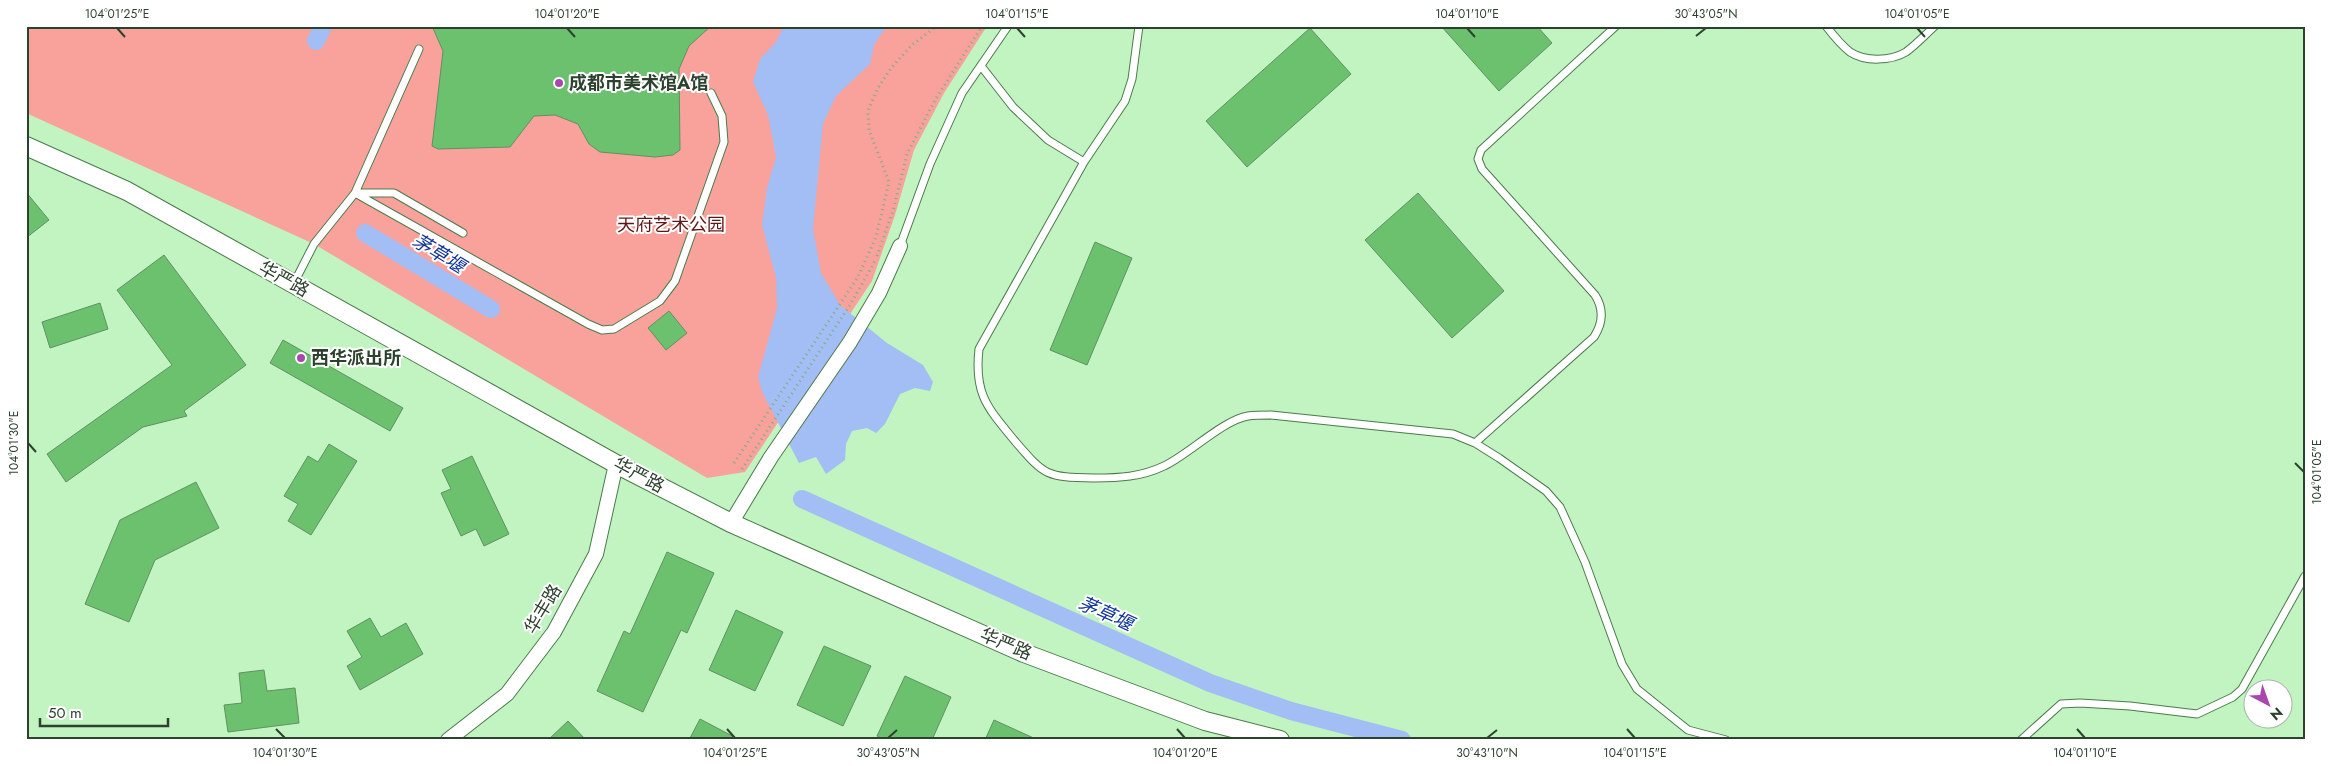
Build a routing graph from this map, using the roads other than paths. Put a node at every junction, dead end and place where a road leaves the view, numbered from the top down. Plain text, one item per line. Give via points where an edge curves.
1 (1008, 26) edge
2 (1139, 26) edge
3 (1616, 26) edge
4 (1826, 26) edge
5 (1935, 26) edge
6 (419, 48) dead end
7 (981, 66) junction
8 (711, 93) dead end
9 (26, 146) edge
10 (1084, 162) junction
11 (355, 193) junction
12 (463, 233) dead end
13 (900, 246) joint
14 (294, 284) junction
15 (1475, 443) junction
16 (616, 464) junction
17 (731, 523) junction
18 (2305, 576) edge
19 (448, 740) edge
20 (1280, 740) edge
21 (1726, 740) edge
22 (2021, 740) edge

1 - 7 lane
2 - 10 lane via 1132,79 1125,101
3 - 15 lane via 1481,150 1478,159 1482,169 1595,295 1601,304 1602,316 1601,326 1594,337
4 - 5 lane via 1850,52 1883,59 1907,51
6 - 11 lane
7 - 10 lane via 1013,106 1048,140
7 - 13 lane via 962,93 930,164
8 - 11 lane via 722,116 724,142 675,281 660,301 614,329 602,330 588,324
9 - 14 street, 华严路 via 127,191
10 - 15 lane via 979,349 977,370 981,394 991,412 1042,471 1062,478 1141,475 1165,466 1246,416 1271,415 1453,434
11 - 12 lane via 394,193
11 - 14 lane via 314,244
13 - 17 street via 879,293 850,342 771,457
14 - 16 street, 华严路
15 - 21 lane via 1546,491 1560,507 1622,664 1636,689 1688,730
16 - 17 street, 华严路
16 - 19 street, 华丰路 via 596,554 554,632 507,694
17 - 20 street, 华严路 via 1024,652 1205,721
18 - 22 lane via 2242,689 2232,697 2197,714 2110,705 2061,704

